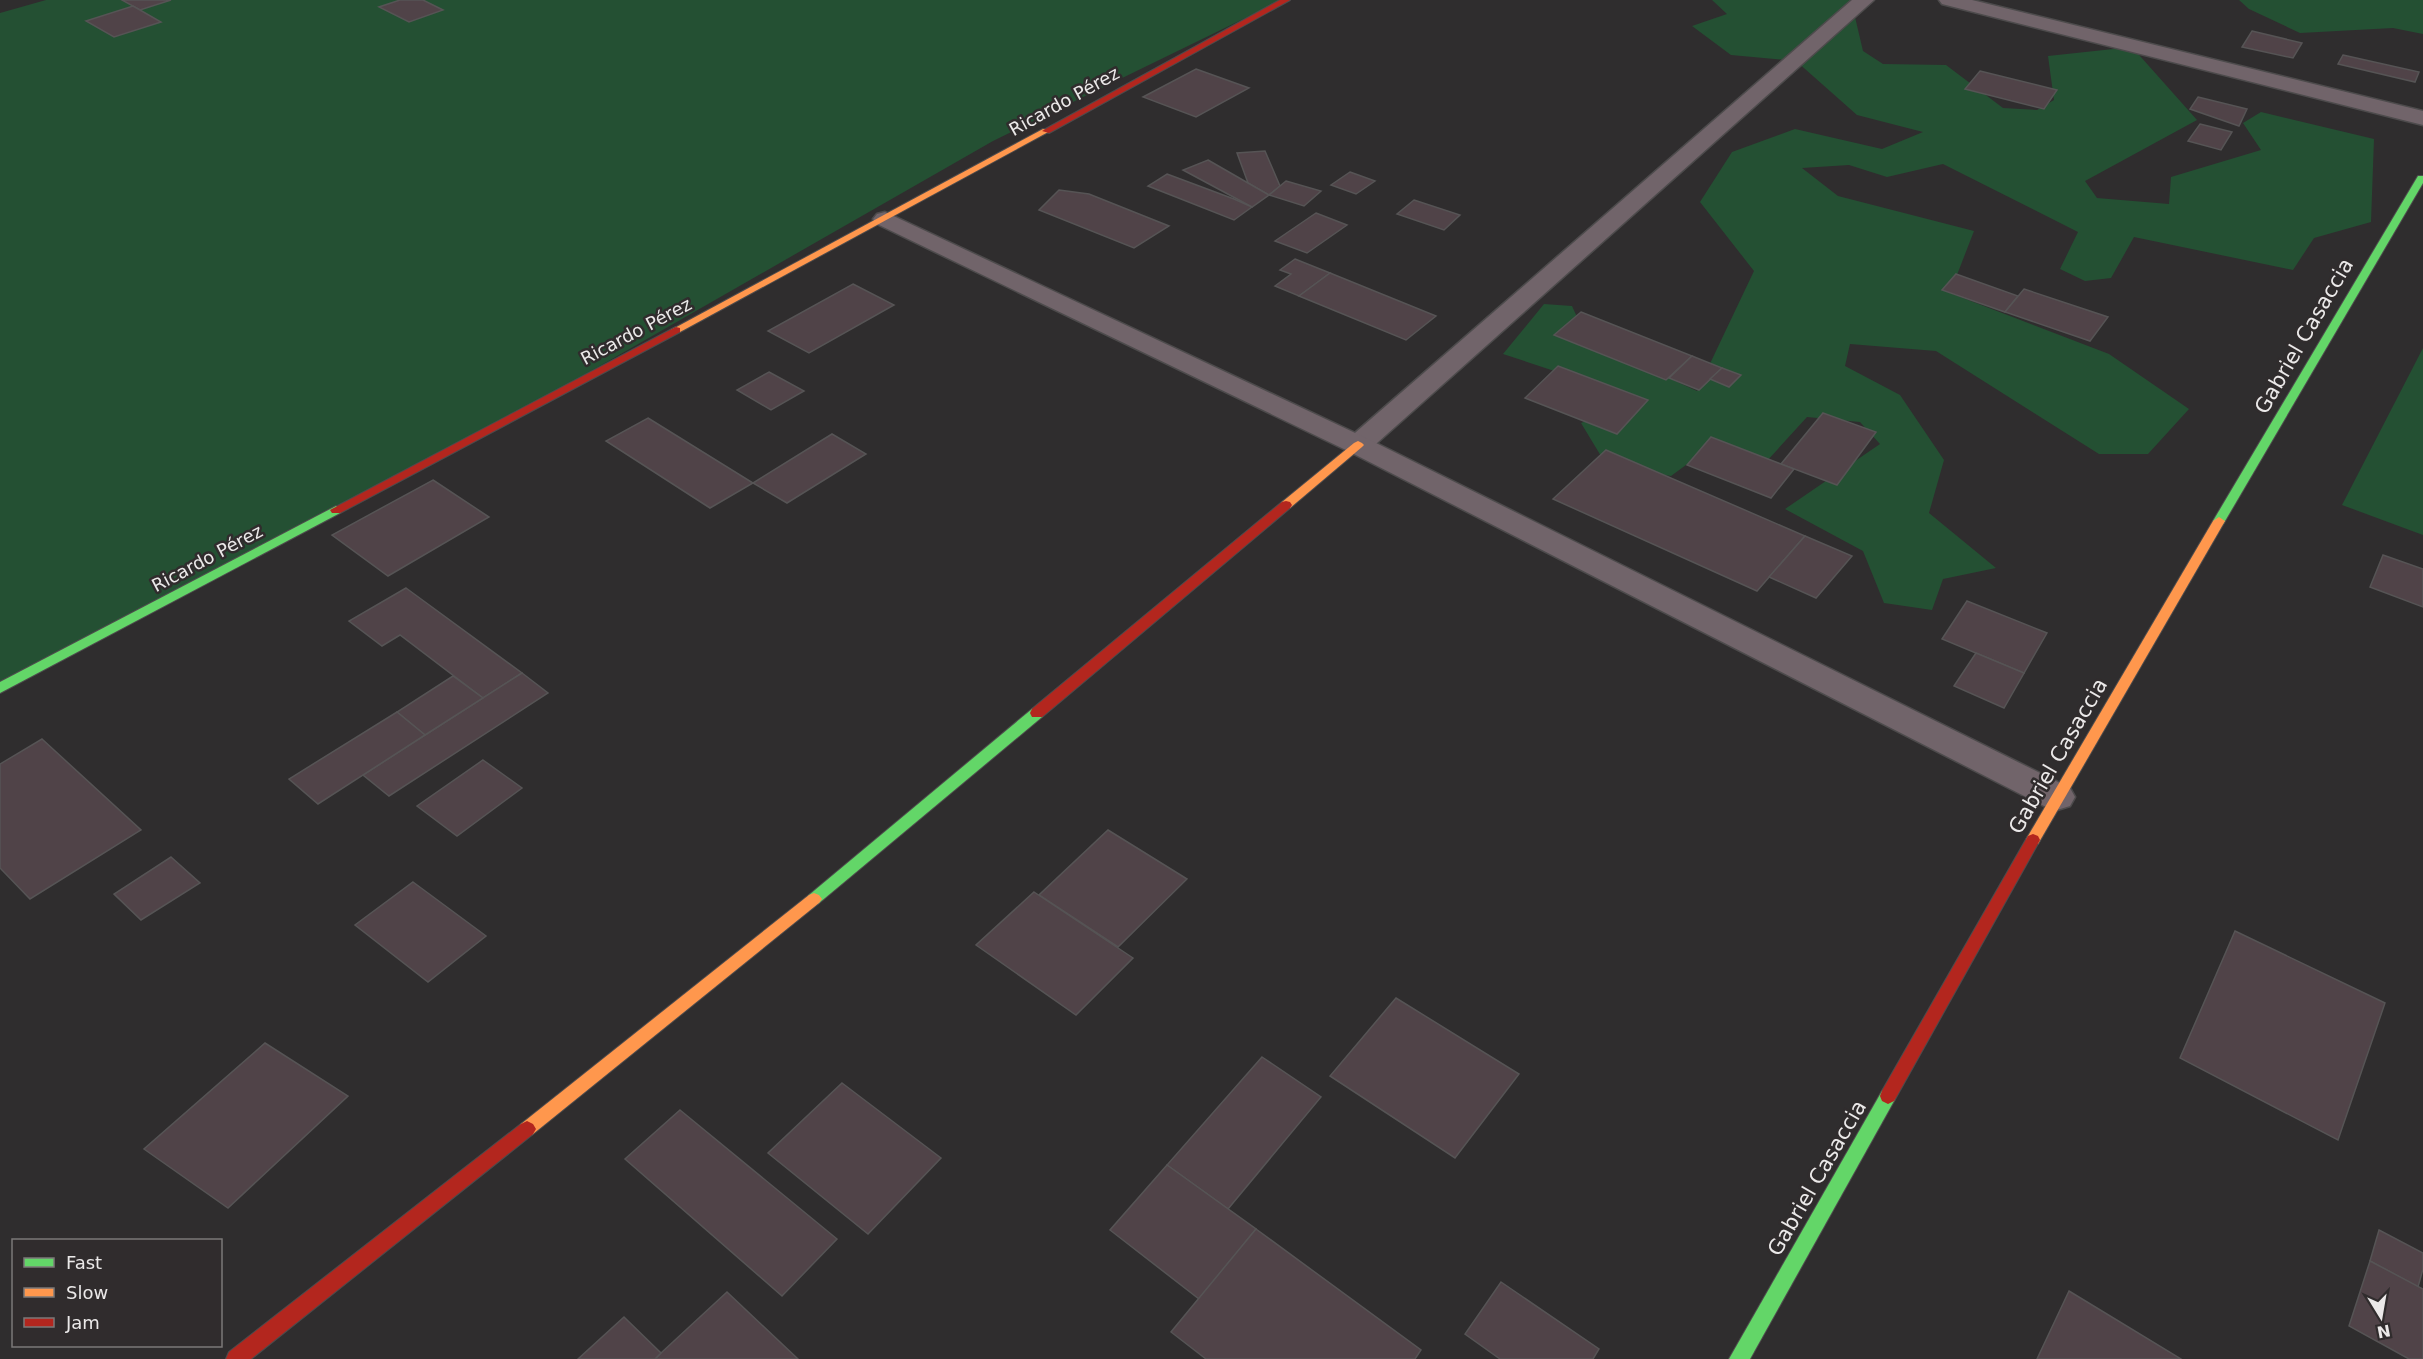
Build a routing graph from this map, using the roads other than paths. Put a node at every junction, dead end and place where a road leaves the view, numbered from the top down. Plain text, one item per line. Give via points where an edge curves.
1 (1286, 0) edge
2 (1864, 0) edge
3 (1949, 0) edge
4 (2423, 118) edge
5 (2422, 176) edge
6 (885, 219) junction
7 (1358, 445) junction
8 (0, 688) edge
9 (2057, 797) junction
10 (236, 1359) edge
11 (1739, 1359) edge

1 - 6 street, Ricardo Pérez
2 - 7 street
3 - 4 street
5 - 9 street, Gabriel Casaccia
6 - 7 street
6 - 8 street, Ricardo Pérez
7 - 9 street
7 - 10 street via 792,918
9 - 11 street, Gabriel Casaccia

